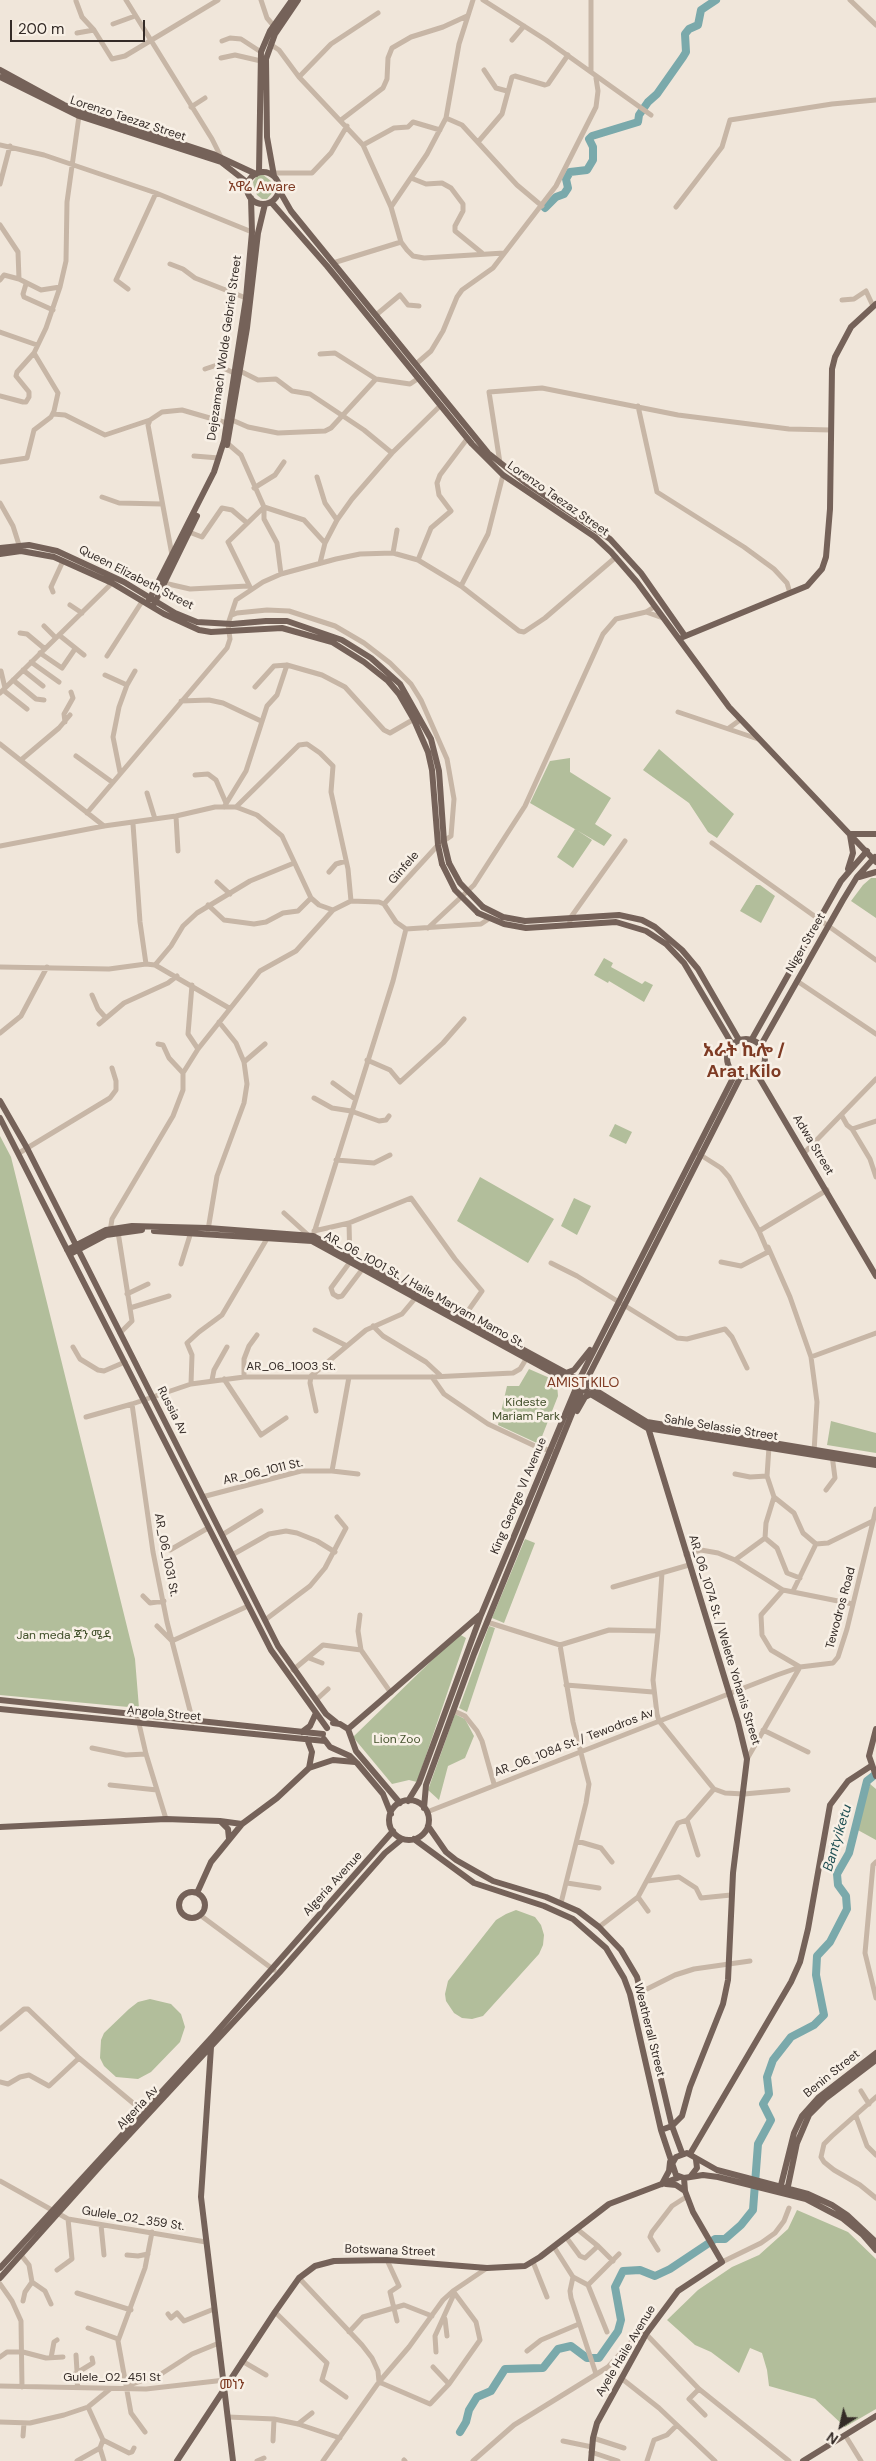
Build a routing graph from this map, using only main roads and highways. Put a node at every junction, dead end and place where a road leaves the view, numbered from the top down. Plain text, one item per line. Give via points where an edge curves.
1 (292, 0) edge
2 (298, 0) edge
3 (0, 70) edge
4 (0, 77) edge
5 (98, 119) junction
6 (258, 173) junction
7 (274, 175) junction
8 (248, 183) junction
9 (279, 190) junction
10 (252, 198) junction
11 (268, 203) junction
12 (875, 305) edge
13 (399, 348) junction
14 (237, 372) junction
15 (229, 422) junction
16 (0, 548) edge
17 (20, 548) junction
18 (0, 554) edge
19 (150, 602) junction
20 (683, 637) junction
21 (850, 834) junction
22 (876, 834) edge
23 (867, 851) junction
24 (875, 858) edge
25 (876, 872) edge
26 (846, 873) junction
27 (857, 878) junction
28 (480, 910) junction
29 (752, 1039) junction
30 (739, 1040) junction
31 (732, 1044) junction
32 (761, 1045) junction
33 (757, 1074) junction
34 (738, 1075) junction
35 (0, 1101) edge
36 (0, 1118) edge
37 (175, 1229) junction
38 (207, 1231) junction
39 (110, 1232) junction
40 (312, 1236) junction
41 (77, 1248) junction
42 (69, 1252) junction
43 (876, 1276) edge
44 (417, 1296) junction
45 (599, 1340) junction
46 (527, 1357) junction
47 (564, 1372) junction
48 (581, 1385) junction
49 (591, 1394) junction
50 (647, 1425) junction
51 (564, 1434) junction
52 (737, 1439) junction
53 (814, 1451) junction
54 (553, 1452) junction
55 (832, 1455) junction
56 (876, 1460) edge
57 (876, 1465) edge
58 (260, 1611) junction
59 (490, 1612) junction
60 (252, 1615) junction
61 (481, 1615) junction
62 (278, 1646) junction
63 (271, 1650) junction
64 (457, 1693) junction
65 (0, 1700) edge
66 (0, 1709) edge
67 (316, 1713) junction
68 (336, 1722) junction
69 (348, 1728) junction
70 (876, 1729) edge
71 (302, 1732) junction
72 (325, 1734) junction
73 (307, 1739) junction
74 (357, 1763) junction
75 (871, 1766) junction
76 (309, 1768) junction
77 (876, 1776) edge
78 (408, 1801) junction
79 (400, 1803) junction
80 (426, 1810) junction
81 (391, 1814) junction
82 (220, 1821) junction
83 (242, 1824) junction
84 (428, 1826) junction
85 (0, 1827) edge
86 (393, 1831) junction
87 (402, 1838) junction
88 (229, 1839) junction
89 (414, 1839) junction
90 (479, 1874) junction
91 (359, 1876) junction
92 (474, 1883) junction
93 (197, 1893) junction
94 (288, 1950) joint
95 (295, 1955) joint
96 (212, 2037) junction
97 (211, 2047) junction
98 (875, 2057) edge
99 (145, 2113) junction
100 (672, 2126) junction
101 (661, 2130) junction
102 (682, 2153) junction
103 (690, 2154) junction
104 (696, 2160) junction
105 (671, 2162) junction
106 (792, 2168) junction
107 (785, 2171) junction
108 (684, 2177) junction
109 (743, 2181) junction
110 (662, 2184) junction
111 (768, 2186) junction
112 (779, 2190) junction
113 (787, 2191) junction
114 (802, 2192) junction
115 (686, 2194) junction
116 (55, 2212) junction
117 (876, 2242) edge
118 (876, 2250) edge
119 (0, 2268) edge
120 (0, 2278) edge
121 (225, 2384) junction
122 (876, 2416) edge
123 (177, 2461) edge
124 (233, 2461) edge
125 (591, 2461) edge
126 (803, 2461) edge

1 - 6 main road via 273,25 261,52
2 - 7 main road via 270,44 266,59 266,123
3 - 5 main road via 64,105
4 - 5 main road, Lorenzo Taezaz Street via 79,116
5 - 6 main road via 221,157
5 - 8 main road, Lorenzo Taezaz Street via 221,162
6 - 7 main road
6 - 8 main road
7 - 9 main road
8 - 10 main road via 247,189
9 - 11 main road
9 - 13 main road, Lorenzo Taezaz Street via 291,211
10 - 11 main road
10 - 14 main road, Dejezamach Wolde Gebriel Street via 252,232
11 - 13 main road, Lorenzo Taezaz Street
11 - 14 main road, Dejezamach Wolde Gebriel Street via 258,233
12 - 20 main road via 850,327 832,370 826,557 813,581
13 - 20 main road, Lorenzo Taezaz Street via 467,438 503,475 595,537 616,557 663,618
13 - 20 main road, Lorenzo Taezaz Street via 500,464 610,539 641,574
14 - 15 main road, Dejezamach Wolde Gebriel Street
15 - 19 main road, Dejezamach Wolde Gebriel Street via 219,458
15 - 19 main road, Dejezamach Wolde Gebriel Street via 228,443 216,476 164,583
16 - 17 main road, Queen Elizabeth Street
17 - 18 main road, Queen Elizabeth Street
17 - 19 main road, Queen Elizabeth Street via 63,561
17 - 19 main road, Queen Elizabeth Street via 57,551 124,582
19 - 28 main road, Queen Elizabeth Street, bridge via 197,622 228,628 287,621 342,640 393,676 436,753 441,843 446,864 456,890
20 - 21 main road, Lorenzo Taezaz Street via 706,678 740,720
21 - 22 main road
21 - 23 main road, Lorenzo Taezaz Street
21 - 26 main road via 852,854
23 - 24 main road, Lorenzo Taezaz Street
23 - 26 main road, Niger Street
24 - 27 main road, Niger Street
25 - 27 main road
26 - 29 main road, Niger Street
27 - 32 main road, Niger Street
28 - 30 main road, Queen Elizabeth Street via 525,921 602,915 642,920 667,935 698,969
28 - 31 main road, Queen Elizabeth Street via 490,918 526,928 602,922 646,931 666,944 692,976
29 - 30 main road
29 - 32 main road
30 - 31 main road
31 - 34 main road via 727,1060
32 - 33 main road via 765,1060
33 - 34 main road
33 - 43 main road, Adwa Street
34 - 45 main road, King George VI Avenue via 695,1151
34 - 48 main road, King George VI Avenue via 702,1155
35 - 41 main road, Russia Av
36 - 42 main road, Russia Av
37 - 38 main road
37 - 38 main road, AR_06_1001 St. / Haile Maryam Mamo St.
37 - 39 main road, AR_06_1001 St. / Haile Maryam Mamo St.
37 - 39 main road via 132,1226
38 - 40 main road
38 - 40 main road, AR_06_1001 St. / Haile Maryam Mamo St. via 268,1237
39 - 41 main road, AR_06_1001 St. / Haile Maryam Mamo St.
40 - 44 main road, AR_06_1001 St. / Haile Maryam Mamo St.
41 - 42 main road, AR_06_1001 St. / Haile Maryam Mamo St.
41 - 58 main road, Russia Av
42 - 60 main road, Russia Av
44 - 46 main road, AR_06_1001 St. / Haile Maryam Mamo St.
44 - 46 main road via 463,1318
45 - 47 main road via 574,1370
45 - 48 main road, King George VI Avenue
46 - 47 main road
46 - 48 main road, AR_06_1001 St. / Haile Maryam Mamo St.
47 - 48 main road
48 - 49 main road, Sahle Selassie Street
48 - 50 main road
48 - 51 main road, King George VI Avenue
48 - 54 main road, King George VI Avenue
49 - 50 main road, Sahle Selassie Street
49 - 51 main road via 584,1397
50 - 52 main road, Sahle Selassie Street
50 - 100 main road, AR_06_1074 St. / Welete Yohanis Street via 747,1758 731,1895 729,1964 723,2004 682,2116
51 - 54 main road, King George VI Avenue
52 - 53 main road
52 - 53 main road, Sahle Selassie Street via 769,1447
53 - 55 main road, Sahle Selassie Street
54 - 59 main road, King George VI Avenue
54 - 61 main road, King George VI Avenue
55 - 56 main road
55 - 57 main road, Sahle Selassie Street
58 - 60 main road
58 - 62 main road, Russia Av
59 - 61 main road
59 - 64 main road, King George VI Avenue
60 - 63 main road, Russia Av
61 - 64 main road, King George VI Avenue
61 - 69 main road
62 - 63 main road
62 - 68 main road, Russia Av via 293,1670
63 - 67 main road, Russia Av
64 - 78 main road, King George VI Avenue via 419,1784
64 - 80 main road, King George VI Avenue via 454,1711 426,1785
65 - 71 main road
66 - 73 main road, Angola Street
67 - 71 main road via 310,1726
67 - 72 main road, Russia Av
68 - 69 main road
68 - 72 main road
69 - 79 main road via 356,1751
70 - 75 main road via 869,1756
71 - 72 main road
72 - 73 main road, Angola Street
72 - 74 main road via 330,1747
73 - 76 main road via 312,1752
74 - 76 main road via 332,1760
74 - 81 main road via 383,1794
75 - 77 main road
75 - 103 main road via 848,1781 830,1805 800,1962
76 - 83 main road
78 - 79 main road
78 - 80 main road via 414,1801
79 - 81 main road
80 - 84 main road
81 - 86 main road
82 - 83 main road
82 - 85 main road via 166,1819
82 - 88 main road via 228,1829
83 - 88 main road
84 - 89 main road via 420,1837
84 - 90 main road via 446,1852
86 - 87 main road
86 - 91 main road, Algeria Avenue
87 - 89 main road
87 - 91 main road, Algeria Avenue
88 - 93 main road via 212,1862
89 - 92 main road, Weatherall Street
90 - 92 main road
90 - 100 main road via 561,1903 599,1926 630,1962 641,1992
91 - 94 main road, Algeria Avenue
91 - 95 main road, Algeria Avenue
92 - 101 main road, Weatherall Street via 562,1913 606,1948 630,1994
93 - 93 main road via 184,1894 179,1905 184,1916 200,1915 205,1906
94 - 96 main road, Algeria Av
95 - 97 main road, Algeria Av
96 - 97 main road
96 - 99 main road, Algeria Av
97 - 99 main road, Algeria Av
97 - 121 main road via 201,2191
98 - 106 main road, Benin Street via 809,2114 797,2143
98 - 107 main road, Benin Street via 819,2097 802,2116 794,2133
99 - 116 main road, Algeria Av
100 - 101 main road
100 - 102 main road
101 - 105 main road, Weatherall Street
102 - 103 main road
102 - 105 main road
103 - 104 main road
104 - 108 main road via 697,2168
104 - 109 main road
105 - 108 main road via 674,2172
105 - 110 main road
106 - 113 main road, Benin Street
106 - 114 main road via 795,2185
107 - 111 main road
107 - 112 main road, Benin Street
108 - 109 main road via 710,2176
108 - 110 main road, Botswana Street
108 - 115 main road
109 - 111 main road
110 - 115 main road via 676,2185
110 - 121 main road, Botswana Street via 609,2204 533,2262 517,2268 387,2260 325,2262 299,2278
111 - 112 main road
112 - 113 main road
113 - 114 main road
113 - 118 main road via 842,2218
114 - 117 main road via 847,2215
115 - 125 main road, Ayele Haile Avenue via 722,2262 678,2291 646,2334 604,2408 593,2438
116 - 119 main road, Algeria Av
116 - 120 main road, Algeria Av
121 - 123 main road, Botswana Street
121 - 124 main road
122 - 126 main road

